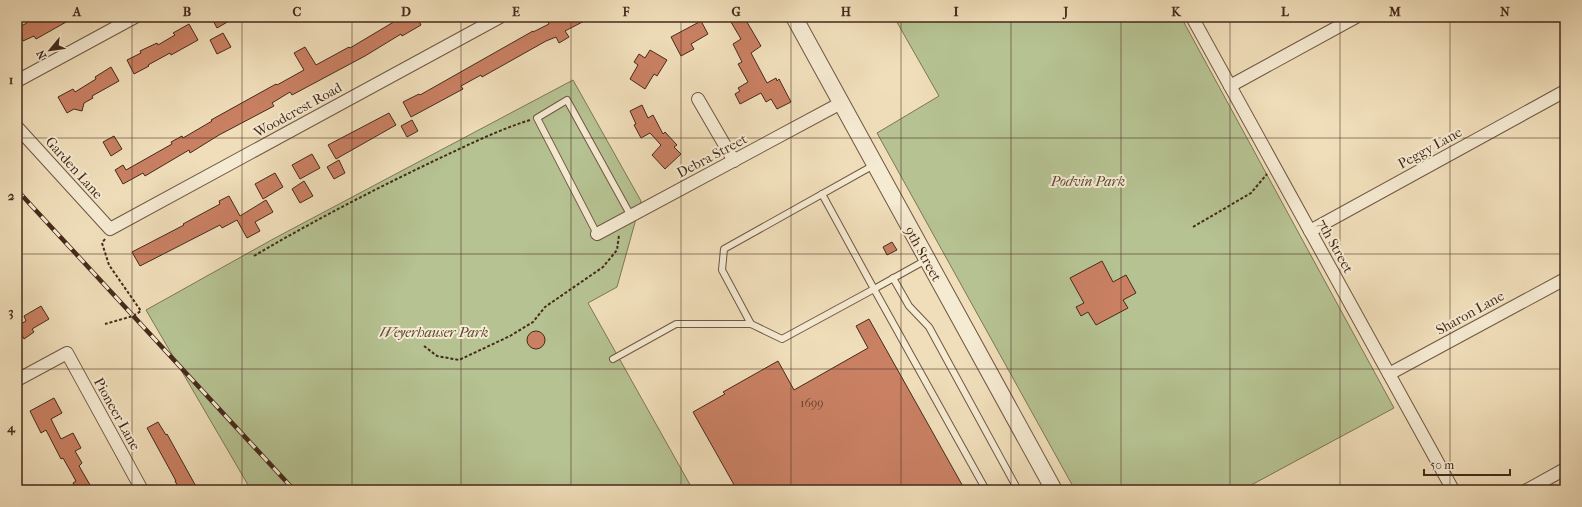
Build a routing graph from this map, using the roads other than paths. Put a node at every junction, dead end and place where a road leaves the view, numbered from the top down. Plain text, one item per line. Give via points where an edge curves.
1 (135, 17) edge
2 (500, 17) edge
3 (794, 17) edge
4 (1192, 17) edge
5 (1356, 17) edge
6 (17, 82) edge
7 (1230, 86) junction
8 (1565, 91) edge
9 (698, 99) dead end
10 (840, 103) junction
11 (17, 127) edge
12 (734, 161) junction
13 (874, 165) junction
14 (822, 194) junction
15 (626, 219) junction
16 (110, 229) joint
17 (1310, 231) junction
18 (598, 234) joint
19 (926, 260) junction
20 (893, 278) junction
21 (1565, 279) edge
22 (874, 289) junction
23 (751, 324) junction
24 (613, 359) dead end
25 (1389, 374) junction
26 (17, 380) edge
27 (1565, 469) edge
28 (142, 490) edge
29 (986, 490) edge
30 (1018, 490) edge
31 (1054, 490) edge
32 (1453, 490) edge
33 (1527, 490) edge

1 - 6 street
2 - 16 street, Woodcrest Road
3 - 10 street, 9th Street
4 - 7 street, 7th Street
5 - 7 street
7 - 17 street, 7th Street
8 - 17 street, Peggy Lane
9 - 12 street
10 - 12 street, Debra Street
10 - 13 street, 9th Street
11 - 16 street, Garden Lane
12 - 15 street, Debra Street
13 - 14 lane
13 - 19 street, 9th Street
14 - 22 lane
14 - 23 lane via 724,249 722,270
15 - 18 street, Debra Street
15 - 18 lane via 567,100 537,118
17 - 25 street, 7th Street
19 - 20 lane
19 - 31 street, 9th Street
20 - 22 lane
20 - 30 lane via 909,306 929,327
21 - 25 street, Sharon Lane
22 - 23 lane via 782,339
22 - 29 lane
23 - 24 lane via 676,324
25 - 32 street, 7th Street
26 - 28 street, Pioneer Lane via 67,353
27 - 33 street

